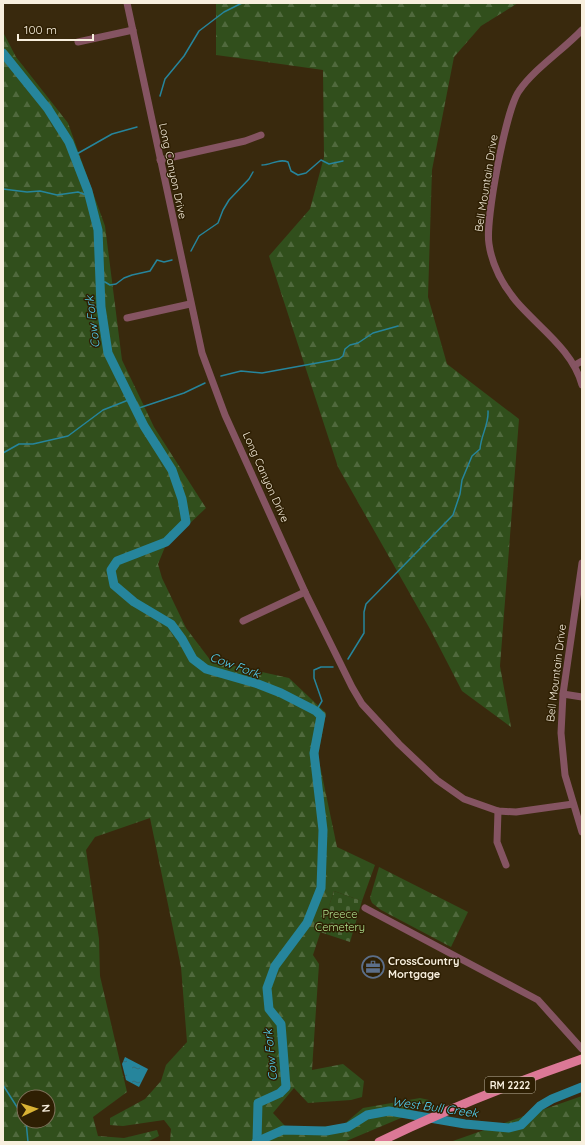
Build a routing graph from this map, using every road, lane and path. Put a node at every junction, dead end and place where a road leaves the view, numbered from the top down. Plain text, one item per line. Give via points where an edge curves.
1 (127, 3) edge
2 (133, 30) junction
3 (582, 30) edge
4 (78, 42) dead end
5 (261, 135) dead end
6 (160, 160) junction
7 (190, 304) junction
8 (127, 318) dead end
9 (582, 361) edge
10 (575, 365) junction
11 (582, 385) edge
12 (582, 563) edge
13 (305, 592) junction
14 (243, 621) dead end
15 (563, 694) junction
16 (582, 697) edge
17 (573, 804) junction
18 (498, 811) junction
19 (582, 832) edge
20 (506, 865) dead end
21 (365, 908) dead end
22 (582, 1049) edge
23 (582, 1059) edge
24 (379, 1142) edge

1 - 2 street, Long Canyon Drive
2 - 4 street
2 - 6 street, Long Canyon Drive
3 - 10 street, Bell Mountain Drive via 519,91 510,109 488,225 488,243 500,279 516,301
5 - 6 street
6 - 7 street, Long Canyon Drive
7 - 8 street
7 - 13 street, Long Canyon Drive via 202,354 216,393
9 - 10 street
10 - 11 street, Bell Mountain Drive
12 - 15 street, Bell Mountain Drive
13 - 14 street
13 - 18 street, Long Canyon Drive via 362,704 429,772 451,790 464,799
15 - 16 street
15 - 17 street, Bell Mountain Drive via 561,748
17 - 18 street, Long Canyon Drive via 532,810
17 - 19 street, Bell Mountain Drive
18 - 20 street via 497,842
21 - 22 street via 538,1000
23 - 24 main road, RM 2222 via 439,1113

